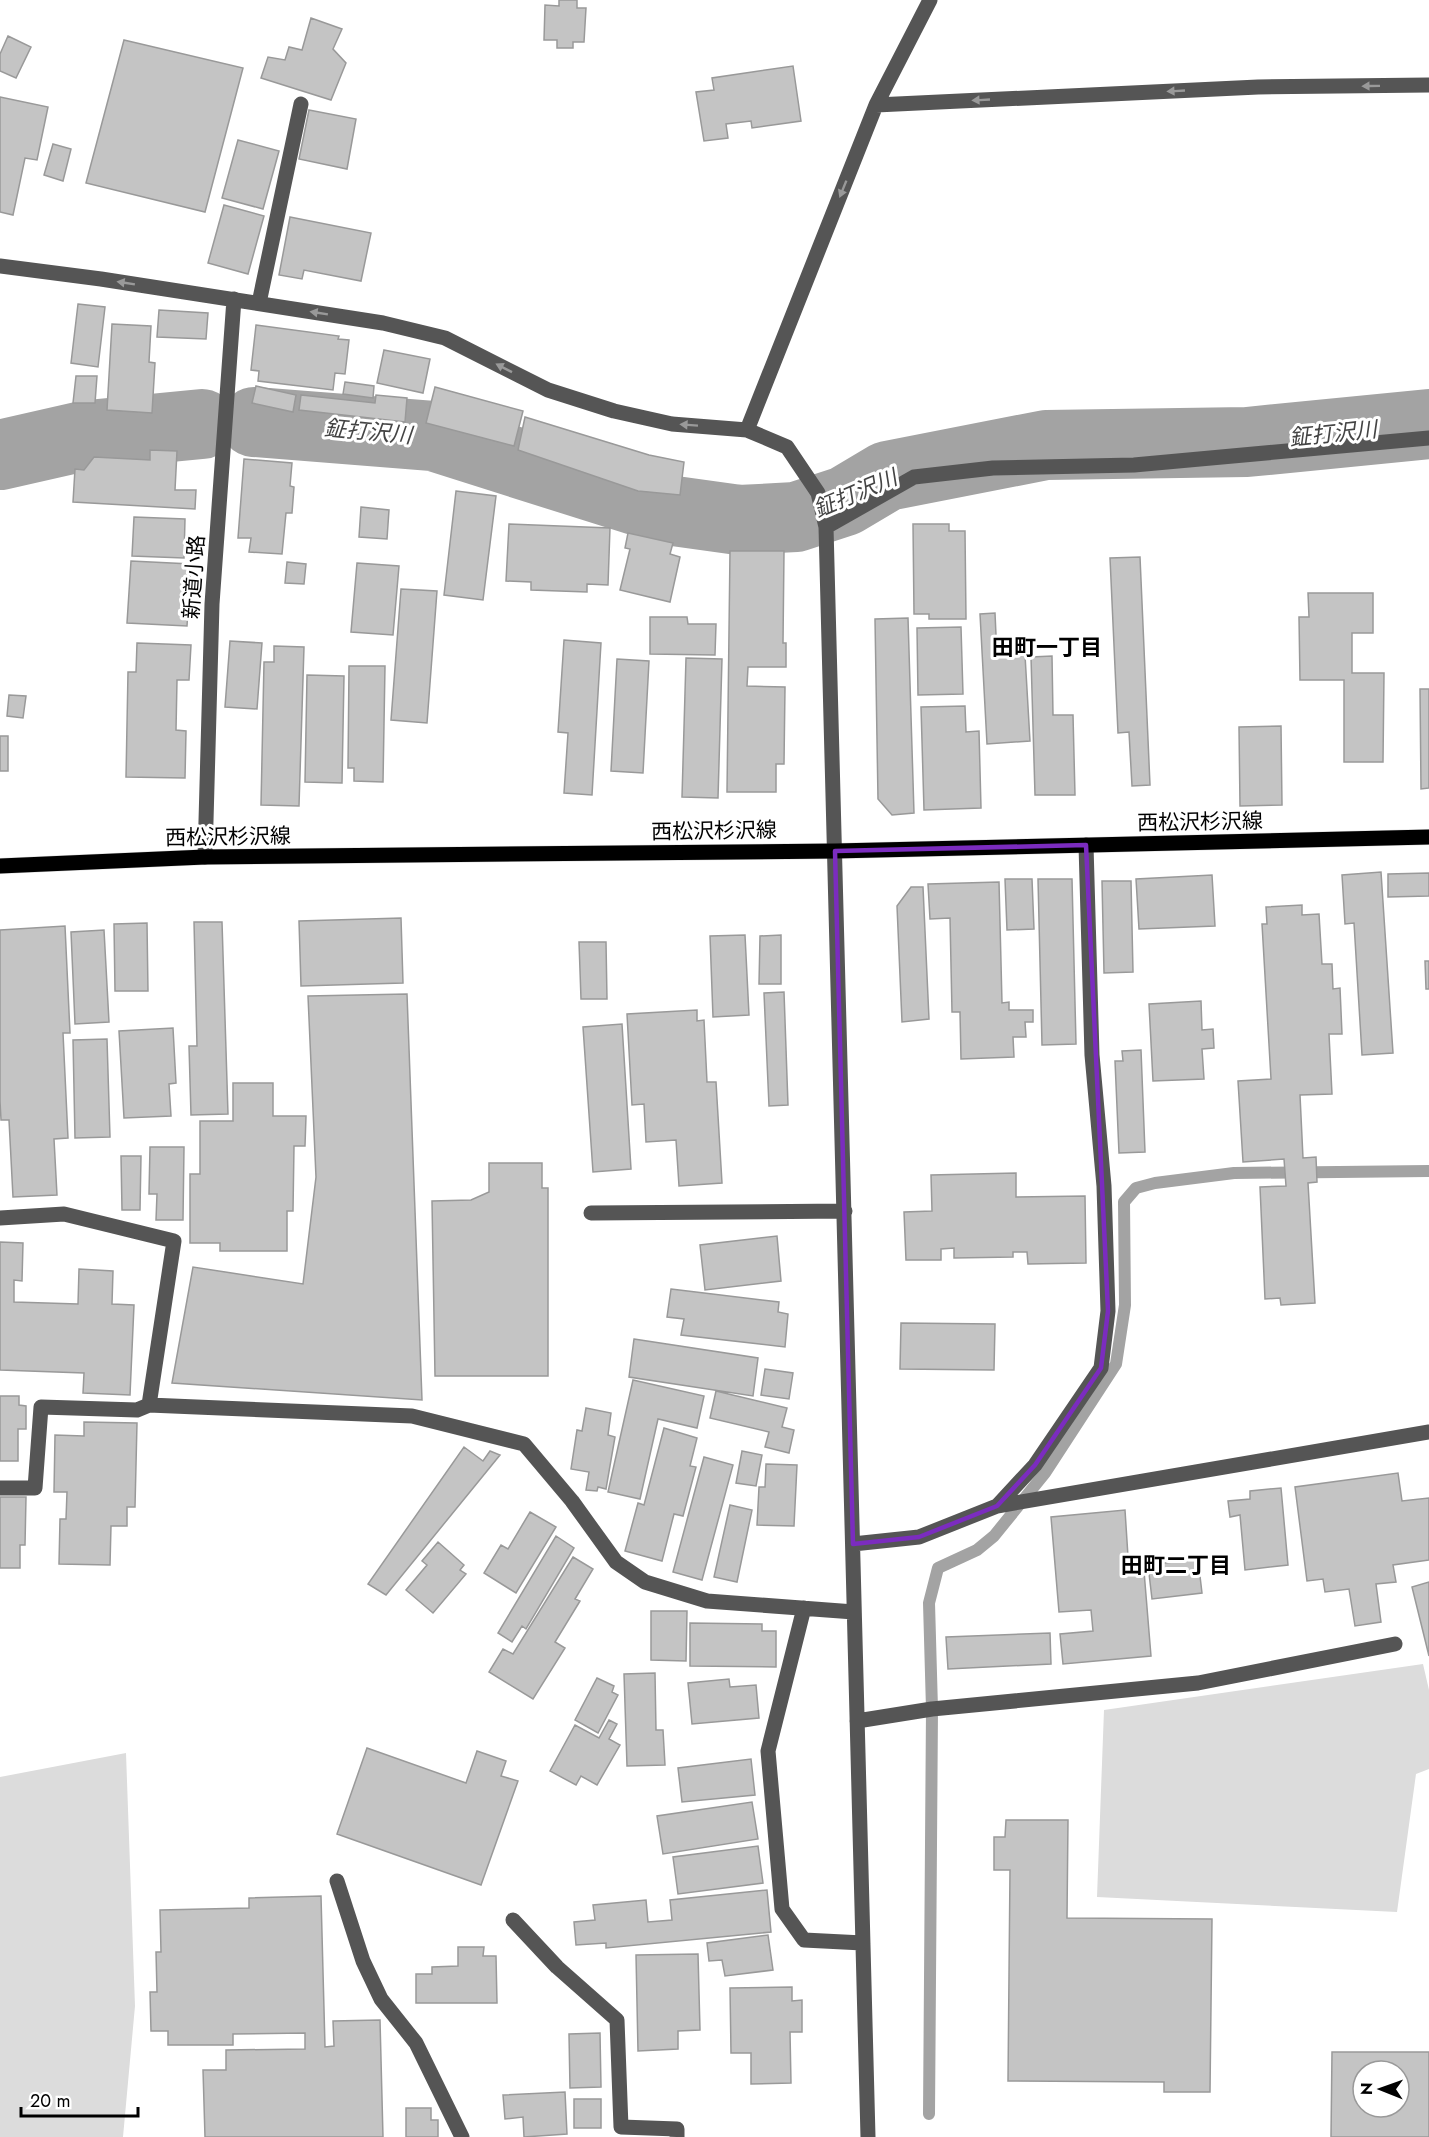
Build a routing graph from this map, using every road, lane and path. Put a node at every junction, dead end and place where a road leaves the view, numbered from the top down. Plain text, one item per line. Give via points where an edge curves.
1 (930, 0) edge
2 (1429, 85) edge
3 (301, 104) dead end
4 (876, 105) junction
5 (0, 266) edge
6 (234, 299) junction
7 (259, 303) junction
8 (747, 430) junction
9 (1429, 438) edge
10 (826, 527) junction
11 (1429, 837) edge
12 (1086, 845) junction
13 (835, 851) junction
14 (205, 857) junction
15 (0, 866) edge
16 (845, 1212) junction
17 (591, 1213) dead end
18 (0, 1218) edge
19 (149, 1405) junction
20 (1429, 1432) edge
21 (0, 1488) edge
22 (998, 1506) junction
23 (853, 1544) junction
24 (804, 1608) junction
25 (854, 1612) junction
26 (1395, 1644) dead end
27 (857, 1720) junction
28 (337, 1881) dead end
29 (513, 1920) dead end
30 (863, 1943) junction
31 (462, 2137) edge
32 (677, 2137) edge
33 (868, 2137) edge

1 - 4 street
2 -> 4 street via 1258,87
3 - 7 street
4 -> 8 street
6 -> 5 street
6 - 7 street
6 - 14 street, 新道小路 via 212,604
8 -> 7 street via 672,424 614,411 548,390 445,338 383,323
8 - 10 street via 787,447 818,493
9 - 10 street via 1134,465 993,468 914,477
10 - 13 street
11 - 12 main road, 西松沢杉沢線
12 - 13 main road, 西松沢杉沢線
12 - 22 street via 1092,1055 1104,1186 1108,1311 1101,1368 1035,1465
13 - 14 main road, 西松沢杉沢線
13 - 16 street
14 - 15 main road, 西松沢杉沢線
16 - 17 street
16 - 23 street
18 - 19 street via 64,1214 174,1241
19 - 21 street via 137,1410 41,1407 36,1488
19 - 24 street via 412,1416 524,1444 616,1562 645,1582 707,1601
20 - 22 street
22 - 23 street via 919,1536
23 - 25 street
24 - 25 street
24 - 30 street via 768,1751 782,1909 804,1940
25 - 27 street
26 - 27 street via 1198,1683
27 - 30 street
28 - 31 street via 363,1961 381,1999 416,2043
29 - 32 street via 557,1967 617,2020 621,2127 677,2129
30 - 33 street

